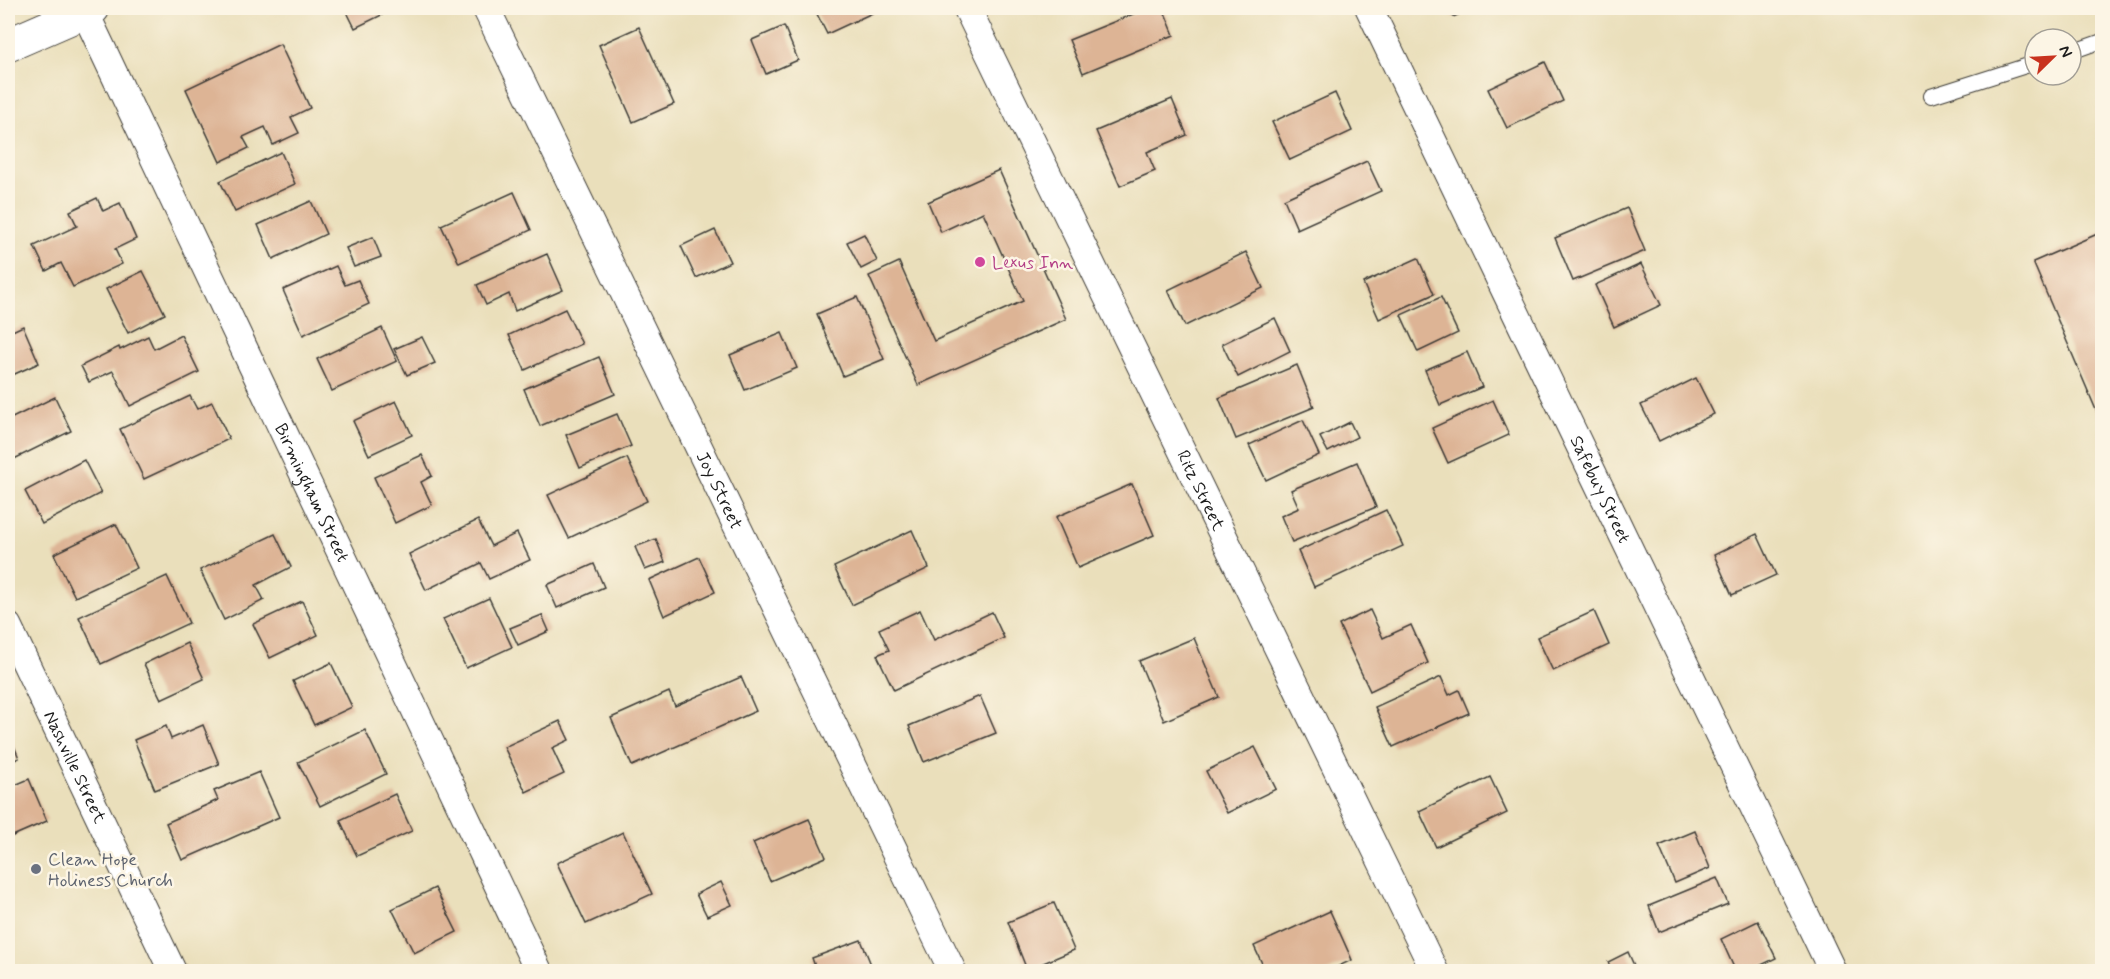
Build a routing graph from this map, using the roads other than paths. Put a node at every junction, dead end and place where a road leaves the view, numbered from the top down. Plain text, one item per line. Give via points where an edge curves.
1 (486, 8) edge
2 (967, 8) edge
3 (1369, 8) edge
4 (87, 9) edge
5 (2103, 41) edge
6 (8, 45) edge
7 (2083, 48) edge
8 (2023, 67) edge
9 (1931, 96) dead end
10 (8, 626) edge
11 (14, 655) edge
12 (172, 972) edge
13 (539, 972) edge
14 (953, 972) edge
15 (1435, 972) edge
16 (1833, 972) edge

1 - 14 street, Joy Street
2 - 15 street, Ritz Street
3 - 16 street, Safebuy Street
4 - 6 main road
4 - 13 street, Birmingham Street
5 - 7 lane
8 - 9 lane
10 - 11 street, Nashville Street
11 - 12 street, Nashville Street

